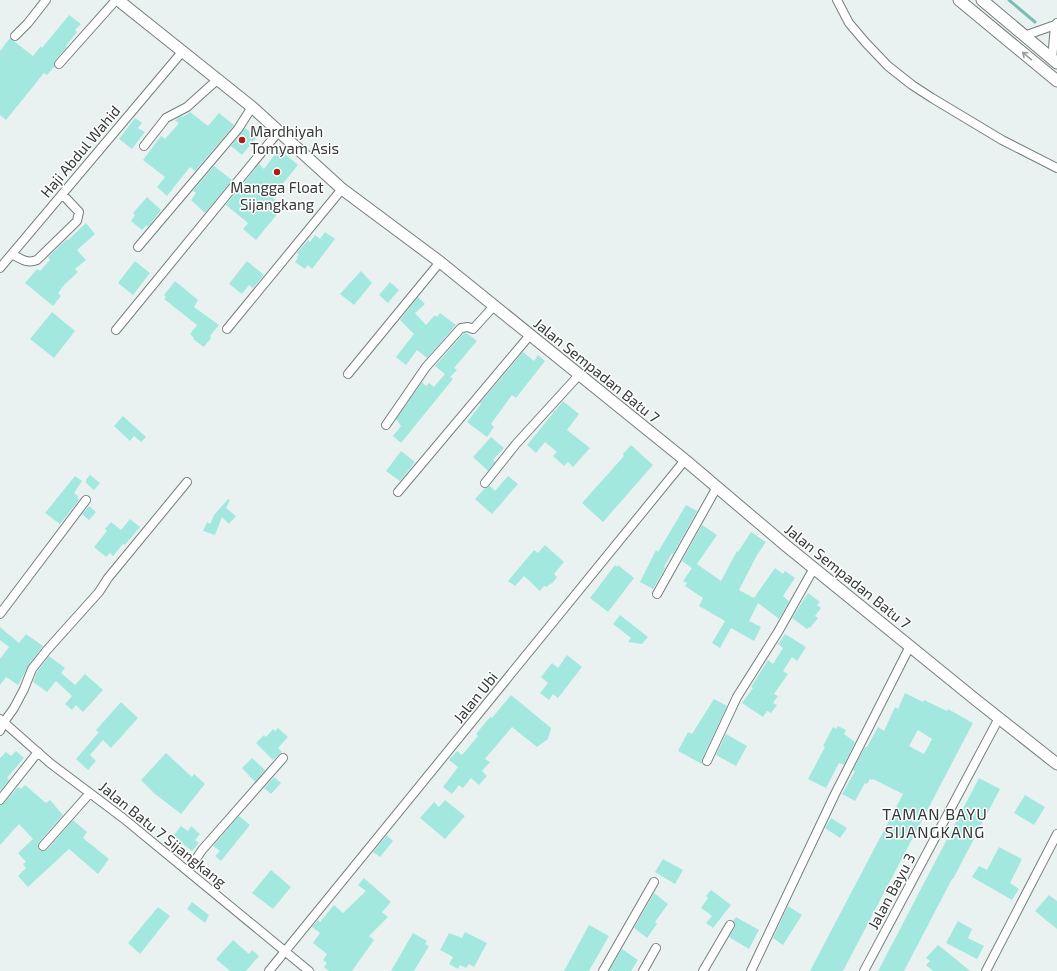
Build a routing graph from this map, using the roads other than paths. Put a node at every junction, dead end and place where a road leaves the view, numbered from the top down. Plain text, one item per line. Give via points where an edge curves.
1 (46, 0) edge
2 (117, 0) edge
3 (836, 0) edge
4 (959, 0) edge
5 (982, 0) edge
6 (1056, 24) edge
7 (15, 36) dead end
8 (1024, 36) junction
9 (182, 52) junction
10 (1055, 61) edge
11 (59, 64) dead end
12 (218, 79) junction
13 (1057, 81) edge
14 (252, 107) junction
15 (279, 131) junction
16 (144, 146) dead end
17 (1057, 168) edge
18 (342, 188) junction
19 (63, 195) junction
20 (138, 247) dead end
21 (12, 254) junction
22 (440, 262) junction
23 (0, 268) edge
24 (494, 306) junction
25 (227, 329) dead end
26 (116, 330) dead end
27 (530, 335) junction
28 (348, 374) dead end
29 (579, 375) junction
30 (386, 425) dead end
31 (685, 460) junction
32 (187, 482) dead end
33 (485, 483) dead end
34 (717, 487) junction
35 (398, 492) dead end
36 (86, 500) dead end
37 (814, 568) junction
38 (657, 594) dead end
39 (0, 614) edge
40 (910, 646) junction
41 (999, 718) junction
42 (2, 720) edge
43 (0, 730) edge
44 (38, 752) junction
45 (283, 758) dead end
46 (706, 761) dead end
47 (1057, 764) edge
48 (90, 793) junction
49 (0, 800) edge
50 (1057, 834) edge
51 (43, 846) dead end
52 (188, 871) junction
53 (654, 882) dead end
54 (730, 925) dead end
55 (656, 948) dead end
56 (285, 951) junction
57 (269, 971) edge
58 (309, 971) edge
59 (604, 971) edge
60 (643, 971) edge
61 (704, 971) edge
62 (751, 971) edge
63 (864, 971) edge
64 (986, 971) edge

1 - 7 street
2 - 9 street, Jalan Sempadan Batu 7
2 - 11 street
3 - 17 street via 849,23 866,43 888,66 912,85 1002,140
13 -> 4 street
5 - 8 street
6 - 8 street
6 - 10 street
8 - 10 street
9 - 12 street, Jalan Sempadan Batu 7
9 - 19 street, Haji Abdul Wahid
12 - 14 street, Jalan Sempadan Batu 7
12 - 16 street via 187,108 166,118
14 - 15 street, Jalan Sempadan Batu 7
14 - 20 street via 238,128
15 - 18 street, Jalan Sempadan Batu 7
15 - 26 street
18 - 22 street, Jalan Sempadan Batu 7
18 - 25 street
19 - 21 street, Haji Abdul Wahid
19 - 21 street via 79,212 77,221 37,260 25,262
21 - 23 street, Haji Abdul Wahid
22 - 24 street, Jalan Sempadan Batu 7
22 - 28 street
24 - 27 street, Jalan Sempadan Batu 7
24 - 30 street via 473,329 461,328 426,366
27 - 29 street, Jalan Sempadan Batu 7
27 - 35 street
29 - 31 street, Jalan Sempadan Batu 7
29 - 33 street via 516,444
31 - 34 street, Jalan Sempadan Batu 7
31 - 56 street, Jalan Ubi
32 - 42 street via 99,592 32,669 14,708
34 - 37 street, Jalan Sempadan Batu 7
34 - 38 street
36 - 39 street
37 - 40 street, Jalan Sempadan Batu 7
37 - 46 street via 737,697
40 - 41 street, Jalan Sempadan Batu 7
40 - 62 street via 835,794
41 - 47 street, Jalan Sempadan Batu 7
41 - 63 street, Jalan Bayu 3
42 - 43 street
42 - 44 street, Jalan Batu 7 Sijangkang
44 - 48 street, Jalan Batu 7 Sijangkang
44 - 49 street
45 - 52 street via 202,850
48 - 51 street
48 - 52 street, Jalan Batu 7 Sijangkang
50 - 64 street
52 - 56 street, Jalan Batu 7 Sijangkang
53 - 59 street
54 - 61 street
55 - 60 street
56 - 57 street, Jalan Ubi
56 - 58 street, Jalan Batu 7 Sijangkang

